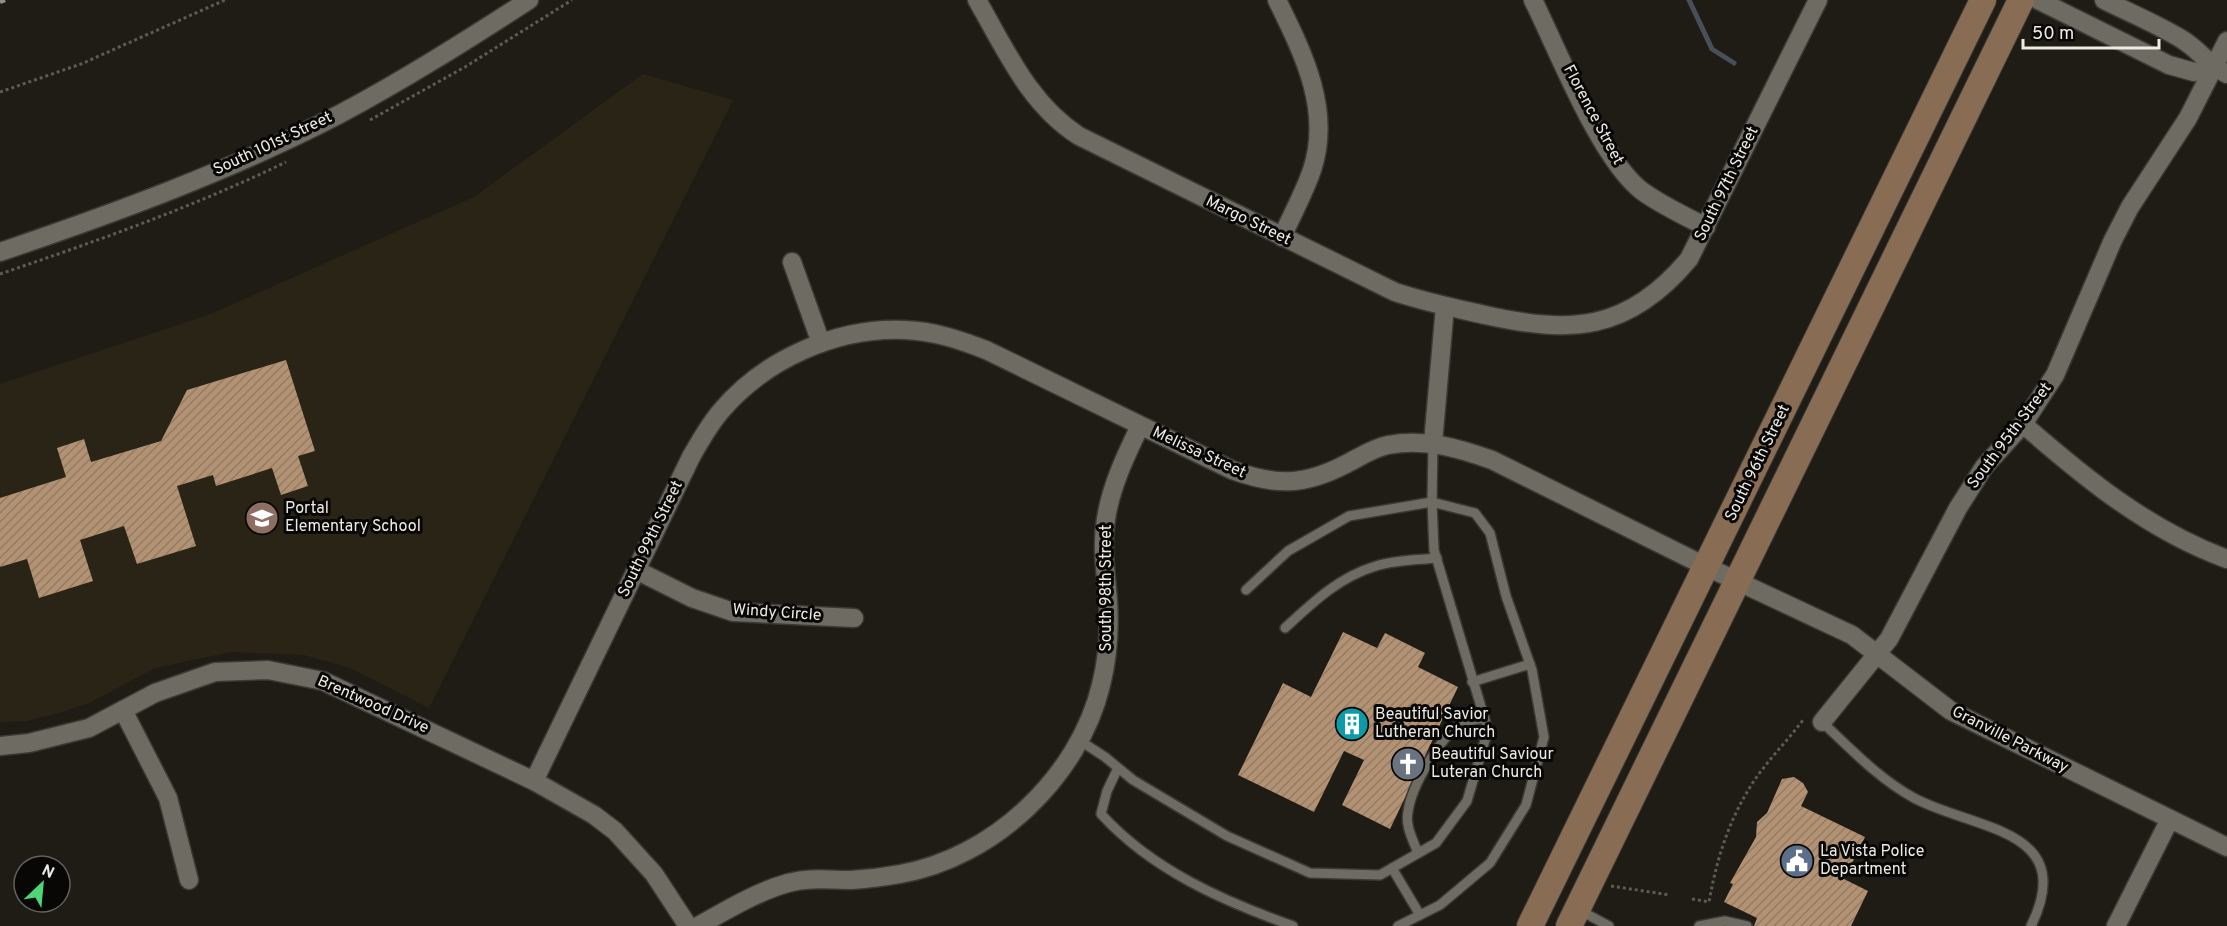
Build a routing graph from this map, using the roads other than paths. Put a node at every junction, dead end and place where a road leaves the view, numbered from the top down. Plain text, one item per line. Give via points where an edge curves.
1 (529, 0) edge
2 (977, 0) edge
3 (1277, 0) edge
4 (1533, 0) edge
5 (1818, 0) edge
6 (1983, 0) edge
7 (2021, 0) edge
8 (2038, 0) edge
9 (2104, 0) edge
10 (2227, 41) edge
11 (2221, 71) edge
12 (1706, 227) junction
13 (1281, 237) junction
14 (0, 252) edge
15 (792, 262) dead end
16 (1445, 306) junction
17 (1590, 323) joint
18 (821, 343) junction
19 (2023, 424) junction
20 (1140, 426) junction
21 (1433, 443) junction
22 (1432, 502) junction
23 (1437, 558) junction
24 (2227, 559) edge
25 (1707, 567) junction
26 (636, 570) junction
27 (1738, 582) junction
28 (1246, 590) dead end
29 (854, 618) dead end
30 (1285, 628) dead end
31 (1878, 653) junction
32 (1530, 664) junction
33 (1472, 682) junction
34 (123, 710) junction
35 (1484, 718) junction
36 (1822, 722) joint
37 (1078, 740) junction
38 (0, 746) edge
39 (1118, 768) junction
40 (534, 781) junction
41 (2170, 819) junction
42 (2227, 847) edge
43 (1418, 852) junction
44 (1392, 868) junction
45 (189, 879) dead end
46 (1420, 915) junction
47 (1573, 918) edge
48 (688, 926) edge
49 (698, 926) edge
50 (1293, 926) edge
51 (1398, 926) edge
52 (1530, 926) edge
53 (1609, 926) edge
54 (1699, 926) edge
55 (1747, 926) edge
56 (2031, 926) edge
57 (2116, 926) edge

1 - 14 street, South 101st Street via 440,57 337,115 167,192
2 - 13 street, Margo Street via 1033,95 1059,123
3 - 13 street via 1306,63 1318,129 1312,168
4 - 12 street, Florence Street via 1618,164 1642,190
5 - 12 street, South 97th Street
6 - 25 main road, South 96th Street
7 - 27 main road, South 96th Street
8 - 11 street via 2169,65 2194,72
9 - 11 street via 2181,39
10 - 11 street, South 95th Street
11 - 19 street, South 95th Street via 2130,207 2055,375
12 - 17 street, South 97th Street via 1689,259 1659,291 1628,310
13 - 16 street, Margo Street via 1395,292
15 - 18 street
16 - 17 street, Margo Street via 1546,327
16 - 21 street
18 - 20 street, Melissa Street via 877,331 905,330 954,338
18 - 26 street, South 99th Street via 760,376 721,411 691,457
19 - 24 street via 2088,481 2142,519
19 - 31 street, South 95th Street via 1984,467 1958,508
20 - 21 street, Melissa Street via 1232,470 1277,483 1326,474 1387,446
20 - 37 street, South 98th Street via 1111,495 1105,520 1104,572 1109,619 1106,665 1092,713
21 - 22 lane
21 - 25 street, Melissa Street via 1492,460
22 - 23 lane
22 - 28 lane via 1349,516 1288,551
22 - 32 lane via 1475,513 1490,533 1506,596
23 - 30 lane via 1378,565 1351,576 1322,593
23 - 33 lane
25 - 27 street, Granville Parkway
25 - 52 main road, South 96th Street
26 - 29 street, Windy Circle via 692,598 734,612
26 - 40 street, South 99th Street
27 - 31 street, Granville Parkway via 1852,635
27 - 47 main road, South 96th Street
31 - 36 street, South 95th Street
31 - 41 street, Granville Parkway via 1951,711
32 - 33 lane
32 - 46 lane via 1544,737 1526,806 1490,863 1440,905
33 - 35 lane
34 - 38 street, Brentwood Drive via 61,737
34 - 40 street, Brentwood Drive via 215,672 268,670 294,674 354,693
34 - 45 street via 168,798
35 - 43 lane via 1488,730 1467,801 1436,843
35 - 43 lane via 1463,723 1445,738 1415,791 1408,812 1409,831
36 - 56 lane via 1879,775 1906,793 2010,834 2025,844 2037,859 2044,878 2042,899
37 - 39 lane
37 - 49 street, South 98th Street via 1044,792 1009,823 970,848 904,874 788,883 743,901
39 - 44 lane via 1227,836 1310,873 1380,875
39 - 50 lane via 1101,814 1124,839 1235,905
40 - 48 street, Brentwood Drive via 568,798 615,831 654,874
41 - 42 street, Granville Parkway
41 - 57 street
43 - 44 lane
44 - 46 lane
46 - 51 lane
47 - 53 lane
54 - 55 lane via 1725,921

